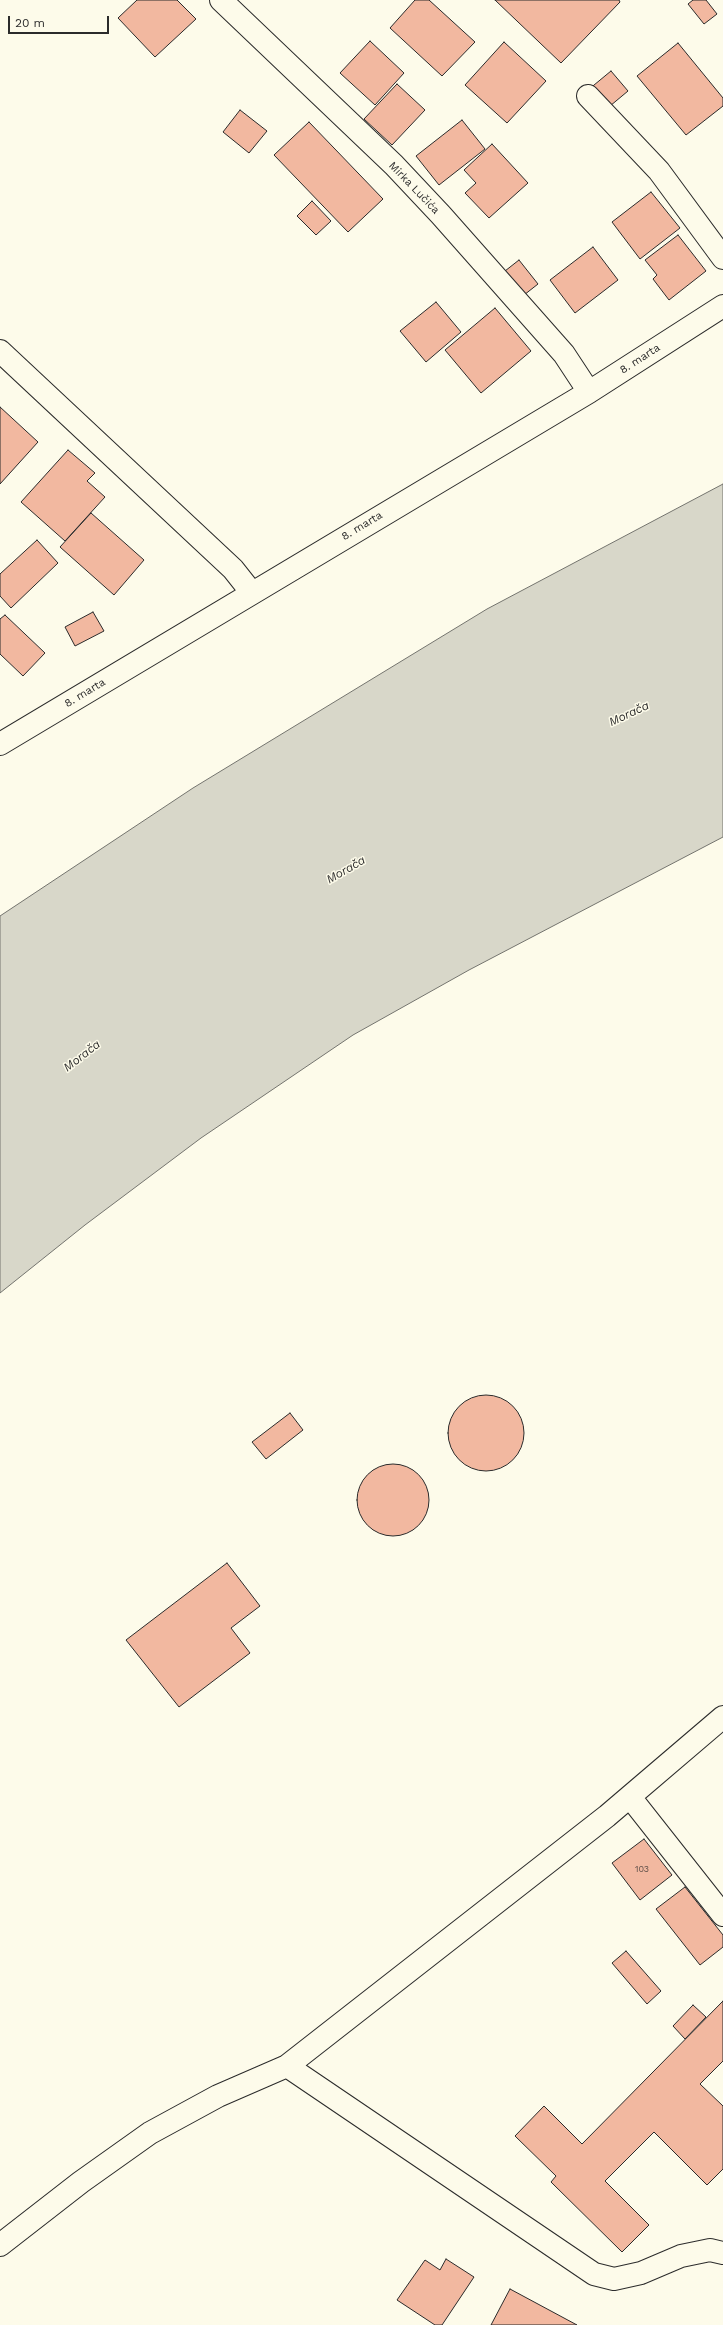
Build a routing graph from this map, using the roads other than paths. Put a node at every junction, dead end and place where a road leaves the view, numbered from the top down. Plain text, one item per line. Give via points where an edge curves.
1 (221, 0) edge
2 (588, 96) dead end
3 (723, 258) edge
4 (723, 306) edge
5 (0, 351) edge
6 (589, 392) junction
7 (252, 593) junction
8 (0, 744) edge
9 (723, 1717) edge
10 (630, 1797) junction
11 (723, 1915) edge
12 (288, 2066) junction
13 (0, 2245) edge
14 (723, 2253) edge

1 - 6 street, Mirka Lučića via 394,165 441,215 564,354
2 - 3 street via 659,171
4 - 6 street, 8. marta
5 - 7 street via 232,568
6 - 7 street, 8. marta
7 - 8 street, 8. marta
9 - 10 street
10 - 11 street
10 - 12 street
12 - 13 street via 218,2096 150,2133 81,2182
12 - 14 street via 594,2274 614,2279 641,2273 682,2256 710,2250

